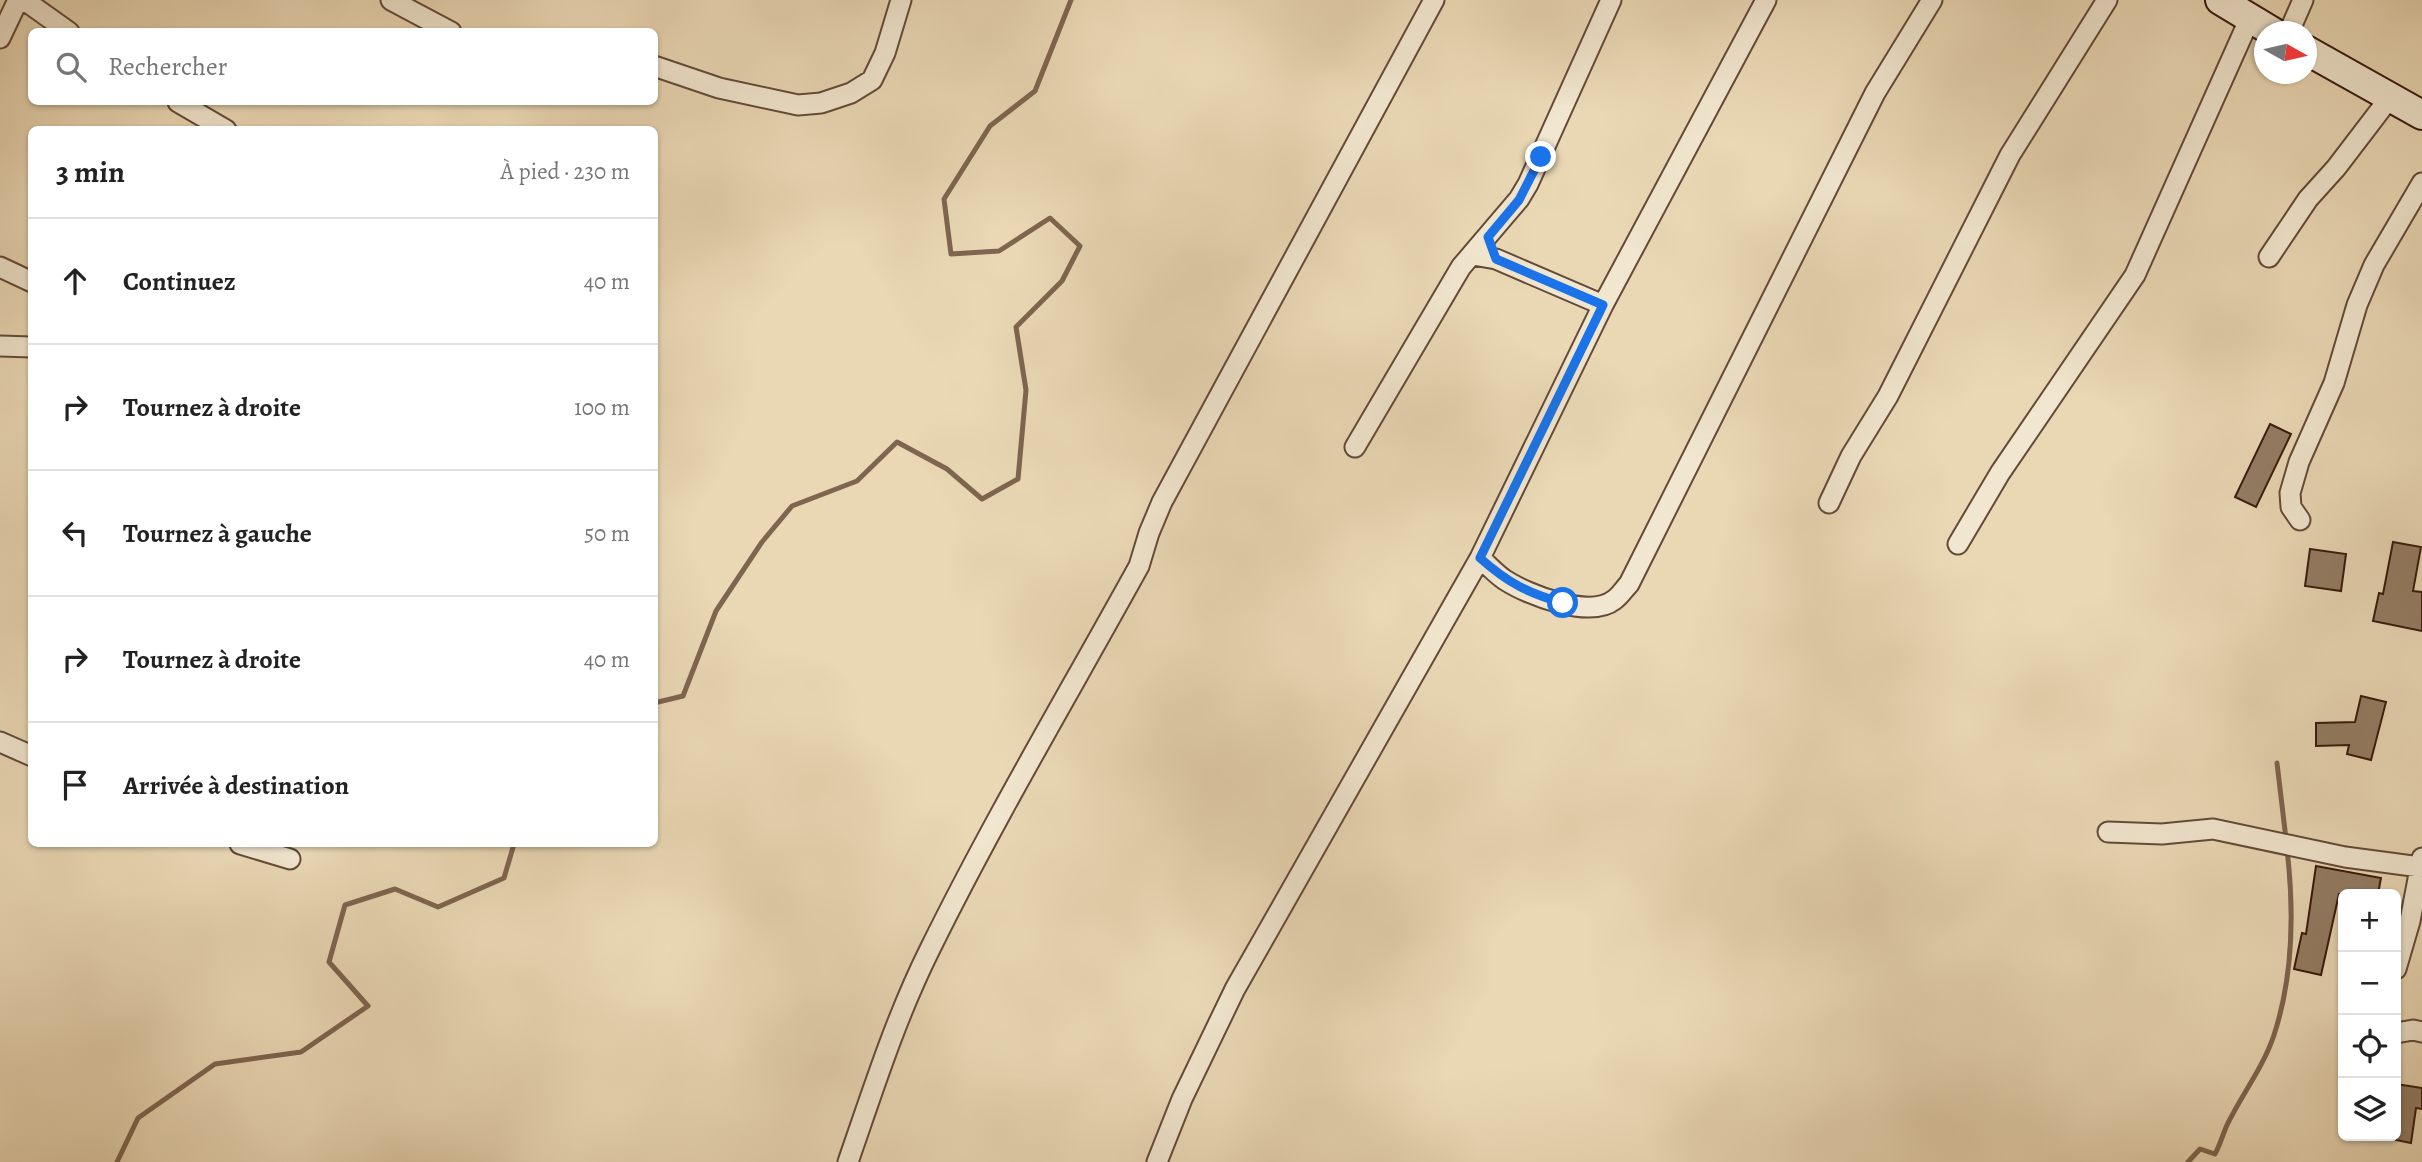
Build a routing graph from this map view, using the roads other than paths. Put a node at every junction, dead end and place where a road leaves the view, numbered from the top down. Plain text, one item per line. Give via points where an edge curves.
1 (18, 0) edge
2 (24, 0) edge
3 (391, 0) edge
4 (901, 0) edge
5 (1434, 0) edge
6 (1611, 0) edge
7 (1766, 0) edge
8 (1932, 0) edge
9 (2107, 0) edge
10 (2220, 0) edge
11 (2303, 0) edge
12 (2254, 21) edge
13 (2293, 21) edge
14 (63, 28) edge
15 (444, 28) edge
16 (2254, 37) edge
17 (0, 38) edge
18 (2317, 56) edge
19 (658, 67) edge
20 (2391, 96) junction
21 (183, 105) edge
22 (2422, 115) edge
23 (219, 126) edge
24 (2422, 183) edge
25 (1488, 237) junction
26 (1473, 255) junction
27 (2269, 257) dead end
28 (1496, 259) junction
29 (0, 267) edge
30 (28, 280) edge
31 (1603, 305) junction
32 (0, 346) edge
33 (28, 347) edge
34 (1355, 447) dead end
35 (1829, 503) dead end
36 (2300, 520) dead end
37 (1958, 544) dead end
38 (1480, 558) junction
39 (0, 742) edge
40 (28, 754) edge
41 (2108, 832) dead end
42 (250, 847) edge
43 (290, 859) dead end
44 (2421, 863) edge
45 (2401, 952) edge
46 (2401, 1032) edge
47 (2422, 1032) edge
48 (848, 1162) edge
49 (1157, 1162) edge

1 - 17 street
2 - 14 street
3 - 15 street
4 - 19 street via 872,80 821,103 798,106 719,88
5 - 48 street via 1163,502 1139,566 929,950 895,1027
6 - 25 street via 1528,184
7 - 31 street
8 - 38 street via 1862,117 1629,584 1614,601 1594,608 1563,603 1531,594 1503,579
9 - 35 street via 2010,155
10 - 12 street
11 - 13 street
16 - 37 street via 2188,153 2135,275 2038,416
18 - 20 street
20 - 22 street
20 - 27 street via 2308,198
21 - 23 street
24 - 36 street via 2374,265 2333,383 2299,462 2290,493 2291,507
25 - 26 street
25 - 28 street
26 - 28 street
26 - 34 street via 1461,267
28 - 31 street
29 - 30 street
31 - 38 street
32 - 33 street
38 - 49 street via 1235,989
39 - 40 street
41 - 44 street via 2162,834 2213,829 2345,857
42 - 43 street
44 - 45 street
46 - 47 street

